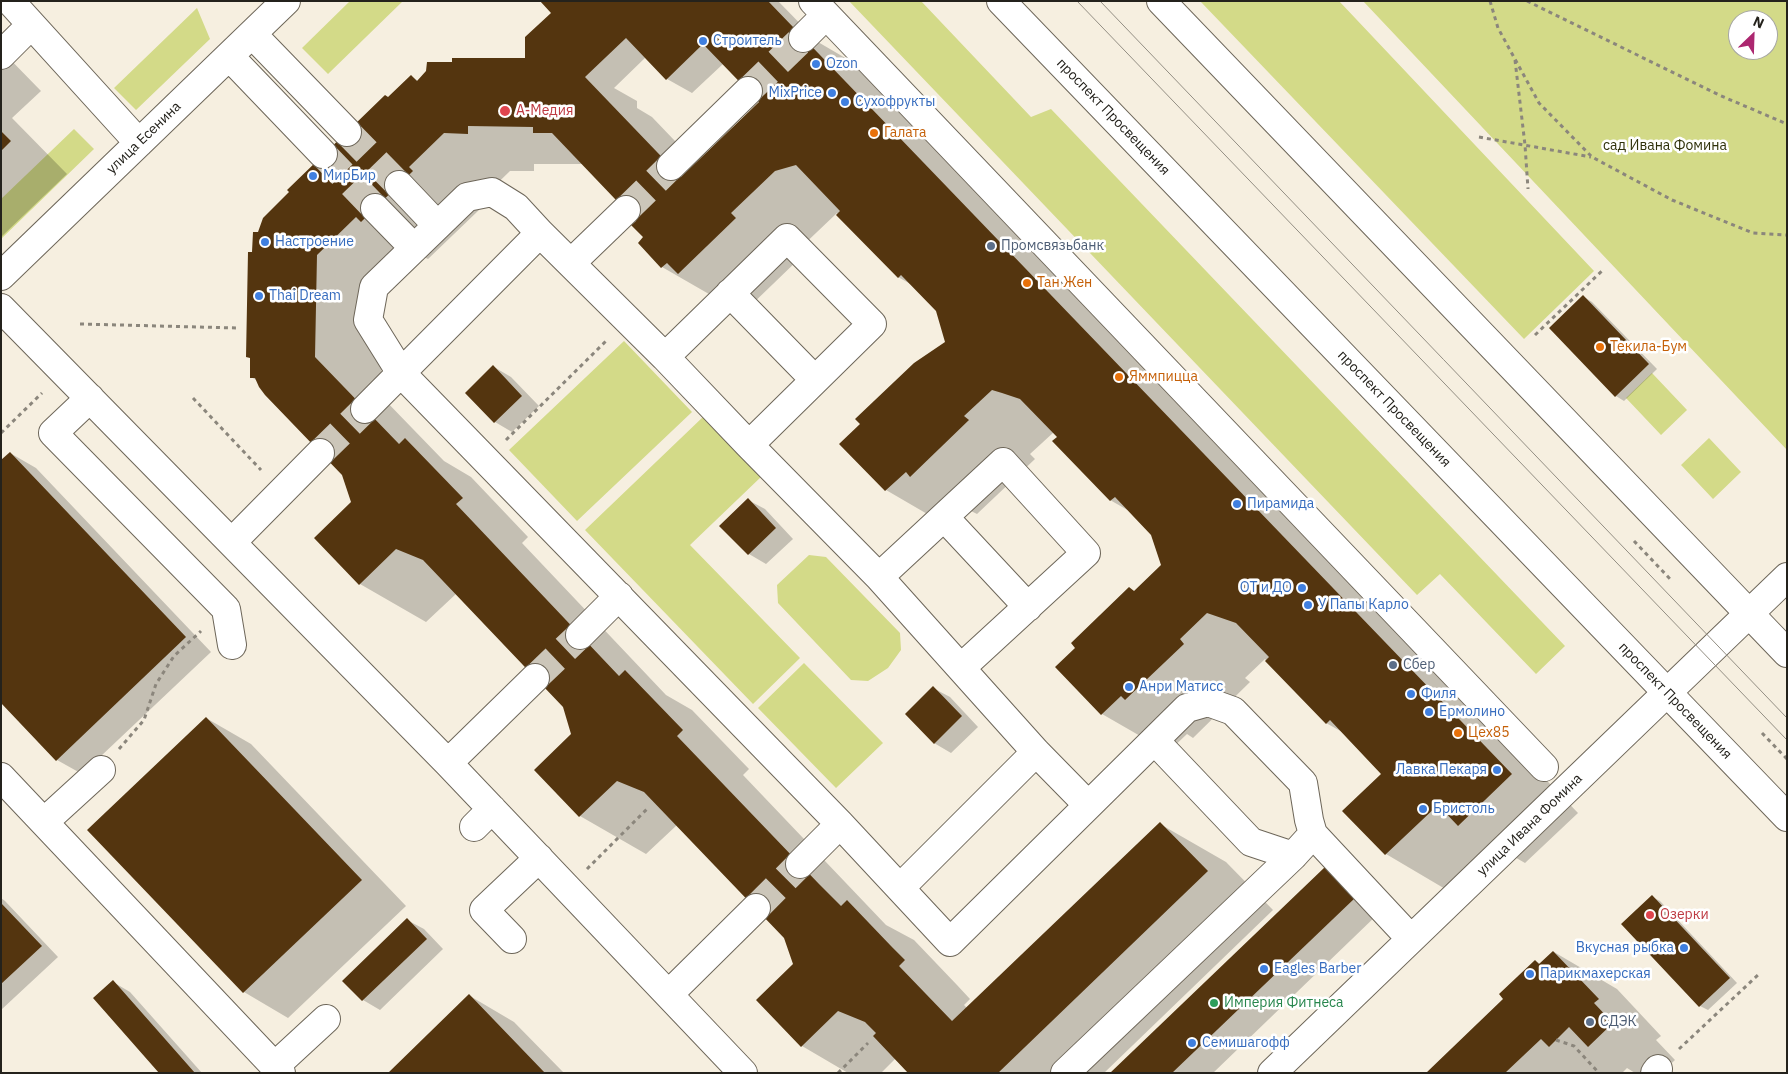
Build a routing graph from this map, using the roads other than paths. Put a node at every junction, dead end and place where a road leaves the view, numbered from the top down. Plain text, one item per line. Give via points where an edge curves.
1 (10, 1) edge
2 (286, 1) edge
3 (1001, 1) edge
4 (1161, 1) edge
5 (820, 8) edge
6 (31, 25) junction
7 (252, 34) junction
8 (803, 38) tunnel mouth
9 (1, 55) edge
10 (229, 56) junction
11 (748, 91) tunnel mouth
12 (347, 132) tunnel mouth
13 (139, 142) junction
14 (323, 154) tunnel mouth
15 (671, 166) tunnel mouth
16 (399, 186) tunnel mouth
17 (375, 208) tunnel mouth
18 (626, 210) tunnel mouth
19 (437, 226) junction
20 (540, 233) junction
21 (414, 248) junction
22 (571, 264) junction
23 (1, 276) edge
24 (730, 293) junction
25 (1, 308) edge
26 (666, 357) junction
27 (401, 373) junction
28 (816, 380) junction
29 (90, 398) junction
30 (365, 409) tunnel mouth
31 (749, 445) junction
32 (320, 453) tunnel mouth
33 (944, 516) junction
34 (232, 542) junction
35 (879, 577) junction
36 (1787, 577) edge
37 (619, 596) junction
38 (1028, 607) junction
39 (1749, 613) junction
40 (580, 635) tunnel mouth
41 (232, 645) dead end
42 (1787, 652) edge
43 (962, 667) junction
44 (535, 678) tunnel mouth
45 (1667, 693) junction
46 (1155, 741) junction
47 (1036, 752) junction
48 (448, 763) junction
49 (1544, 767) dead end
50 (100, 770) road end
51 (1, 777) edge
52 (1088, 805) junction
53 (1787, 817) edge
54 (44, 822) junction
55 (840, 824) junction
56 (1314, 834) junction
57 (1294, 856) junction
58 (538, 858) junction
59 (800, 864) tunnel mouth
60 (900, 888) junction
61 (756, 908) tunnel mouth
62 (512, 939) dead end
63 (1412, 939) junction
64 (668, 994) junction
65 (326, 1019) dead end
66 (278, 1070) edge
67 (743, 1073) edge
68 (1065, 1073) edge
69 (1272, 1073) edge

1 - 6 main road
2 - 7 main road, улица Есенина
3 - 45 main road, проспект Просвещения
4 - 39 main road
5 - 8 main road
5 - 49 main road
6 - 9 main road
6 - 13 main road
7 - 10 main road, улица Есенина
7 - 12 main road
10 - 13 main road, улица Есенина
10 - 14 main road
11 - 15 main road
13 - 23 main road, улица Есенина
16 - 19 main road
17 - 21 main road
18 - 22 main road
19 - 20 main road via 467,197 492,192 516,207
19 - 21 main road
20 - 22 main road
20 - 27 main road
21 - 27 main road via 374,287 368,320
22 - 26 main road
24 - 26 main road
24 - 28 main road
24 - 28 main road via 787,238 853,304 872,324
25 - 29 main road
26 - 31 main road
27 - 30 main road
27 - 37 main road
28 - 31 main road
29 - 34 main road
29 - 41 main road via 54,433 226,609
31 - 35 main road
32 - 34 main road
33 - 35 main road
33 - 38 main road
33 - 38 main road via 1003,462 1086,553
34 - 48 main road
35 - 43 main road
36 - 39 main road, улица Ивана Фомина
37 - 40 main road
37 - 55 main road
38 - 43 main road
39 - 42 main road
39 - 45 main road, улица Ивана Фомина
43 - 47 main road
44 - 48 main road via 483,713
45 - 53 main road, проспект Просвещения
45 - 63 main road, улица Ивана Фомина
46 - 52 main road
46 - 56 main road via 1187,708 1208,702 1233,711 1303,783
46 - 57 main road via 1251,842
47 - 52 main road
47 - 60 main road
48 - 58 main road via 483,818
50 - 54 main road
51 - 54 main road
52 - 60 main road via 950,942
54 - 66 main road
55 - 59 main road
55 - 60 main road
56 - 57 main road
56 - 63 main road
57 - 68 main road
58 - 62 main road via 484,910
58 - 64 main road
61 - 64 main road via 702,947
63 - 69 main road, улица Ивана Фомина
64 - 67 main road
65 - 66 main road

